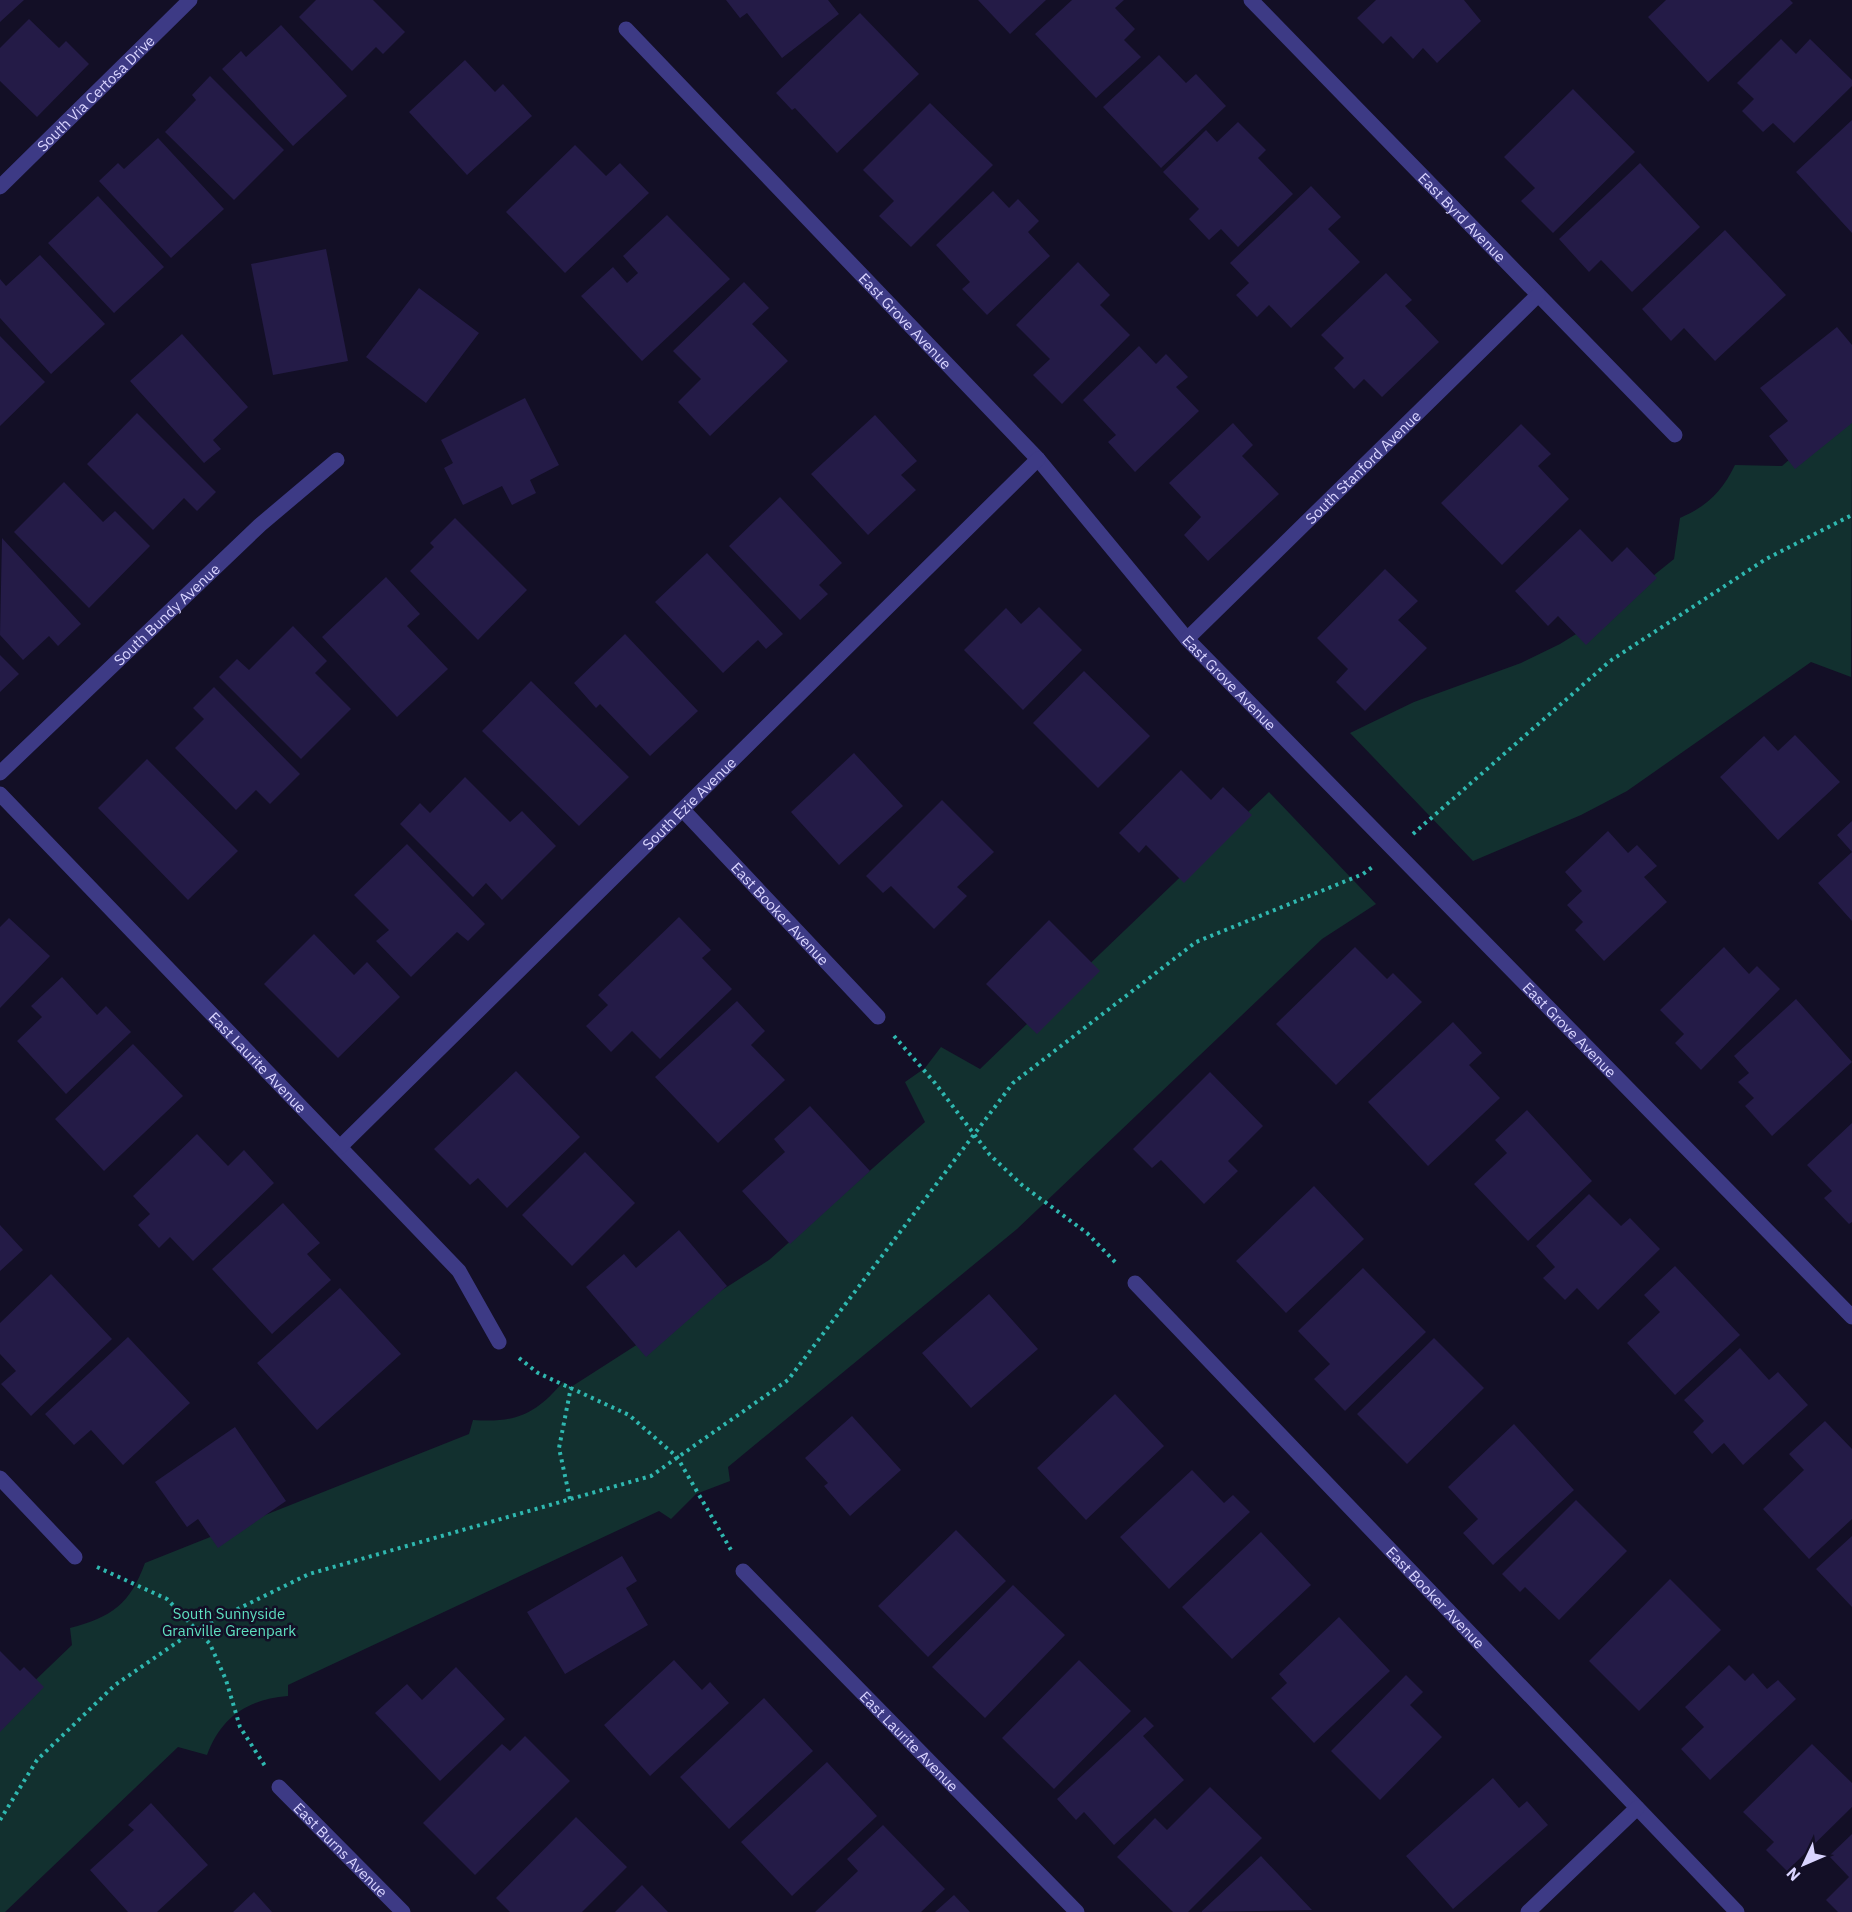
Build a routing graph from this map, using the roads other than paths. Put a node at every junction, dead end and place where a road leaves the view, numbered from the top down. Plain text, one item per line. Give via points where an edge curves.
1 (190, 0) edge
2 (1251, 0) edge
3 (626, 29) dead end
4 (3, 178) edge
5 (1538, 295) junction
6 (1675, 435) dead end
7 (1038, 459) junction
8 (337, 460) dead end
9 (1188, 639) junction
10 (0, 773) edge
11 (0, 794) edge
12 (683, 810) junction
13 (878, 1017) road end
14 (340, 1147) junction
15 (1135, 1283) road end
16 (1852, 1317) edge
17 (499, 1342) road end
18 (0, 1478) edge
19 (75, 1557) road end
20 (743, 1572) road end
21 (279, 1787) road end
22 (1637, 1808) junction
23 (403, 1912) edge
24 (1077, 1912) edge
25 (1528, 1912) edge
26 (1737, 1912) edge

1 - 4 street, South Via Certosa Drive
2 - 5 street, East Byrd Avenue
3 - 7 street, East Grove Avenue
5 - 6 street, East Byrd Avenue
5 - 9 street, South Stanford Avenue
7 - 9 street, East Grove Avenue
7 - 12 street, South Ezie Avenue
8 - 10 street, South Bundy Avenue via 260,525
9 - 16 street, East Grove Avenue
11 - 14 street, East Laurite Avenue
12 - 13 street, East Booker Avenue
12 - 14 street, South Ezie Avenue
14 - 17 street, East Laurite Avenue via 459,1271
15 - 22 street, East Booker Avenue
18 - 19 street
20 - 24 street, East Laurite Avenue
21 - 23 street, East Burns Avenue
22 - 25 street
22 - 26 street, East Booker Avenue

